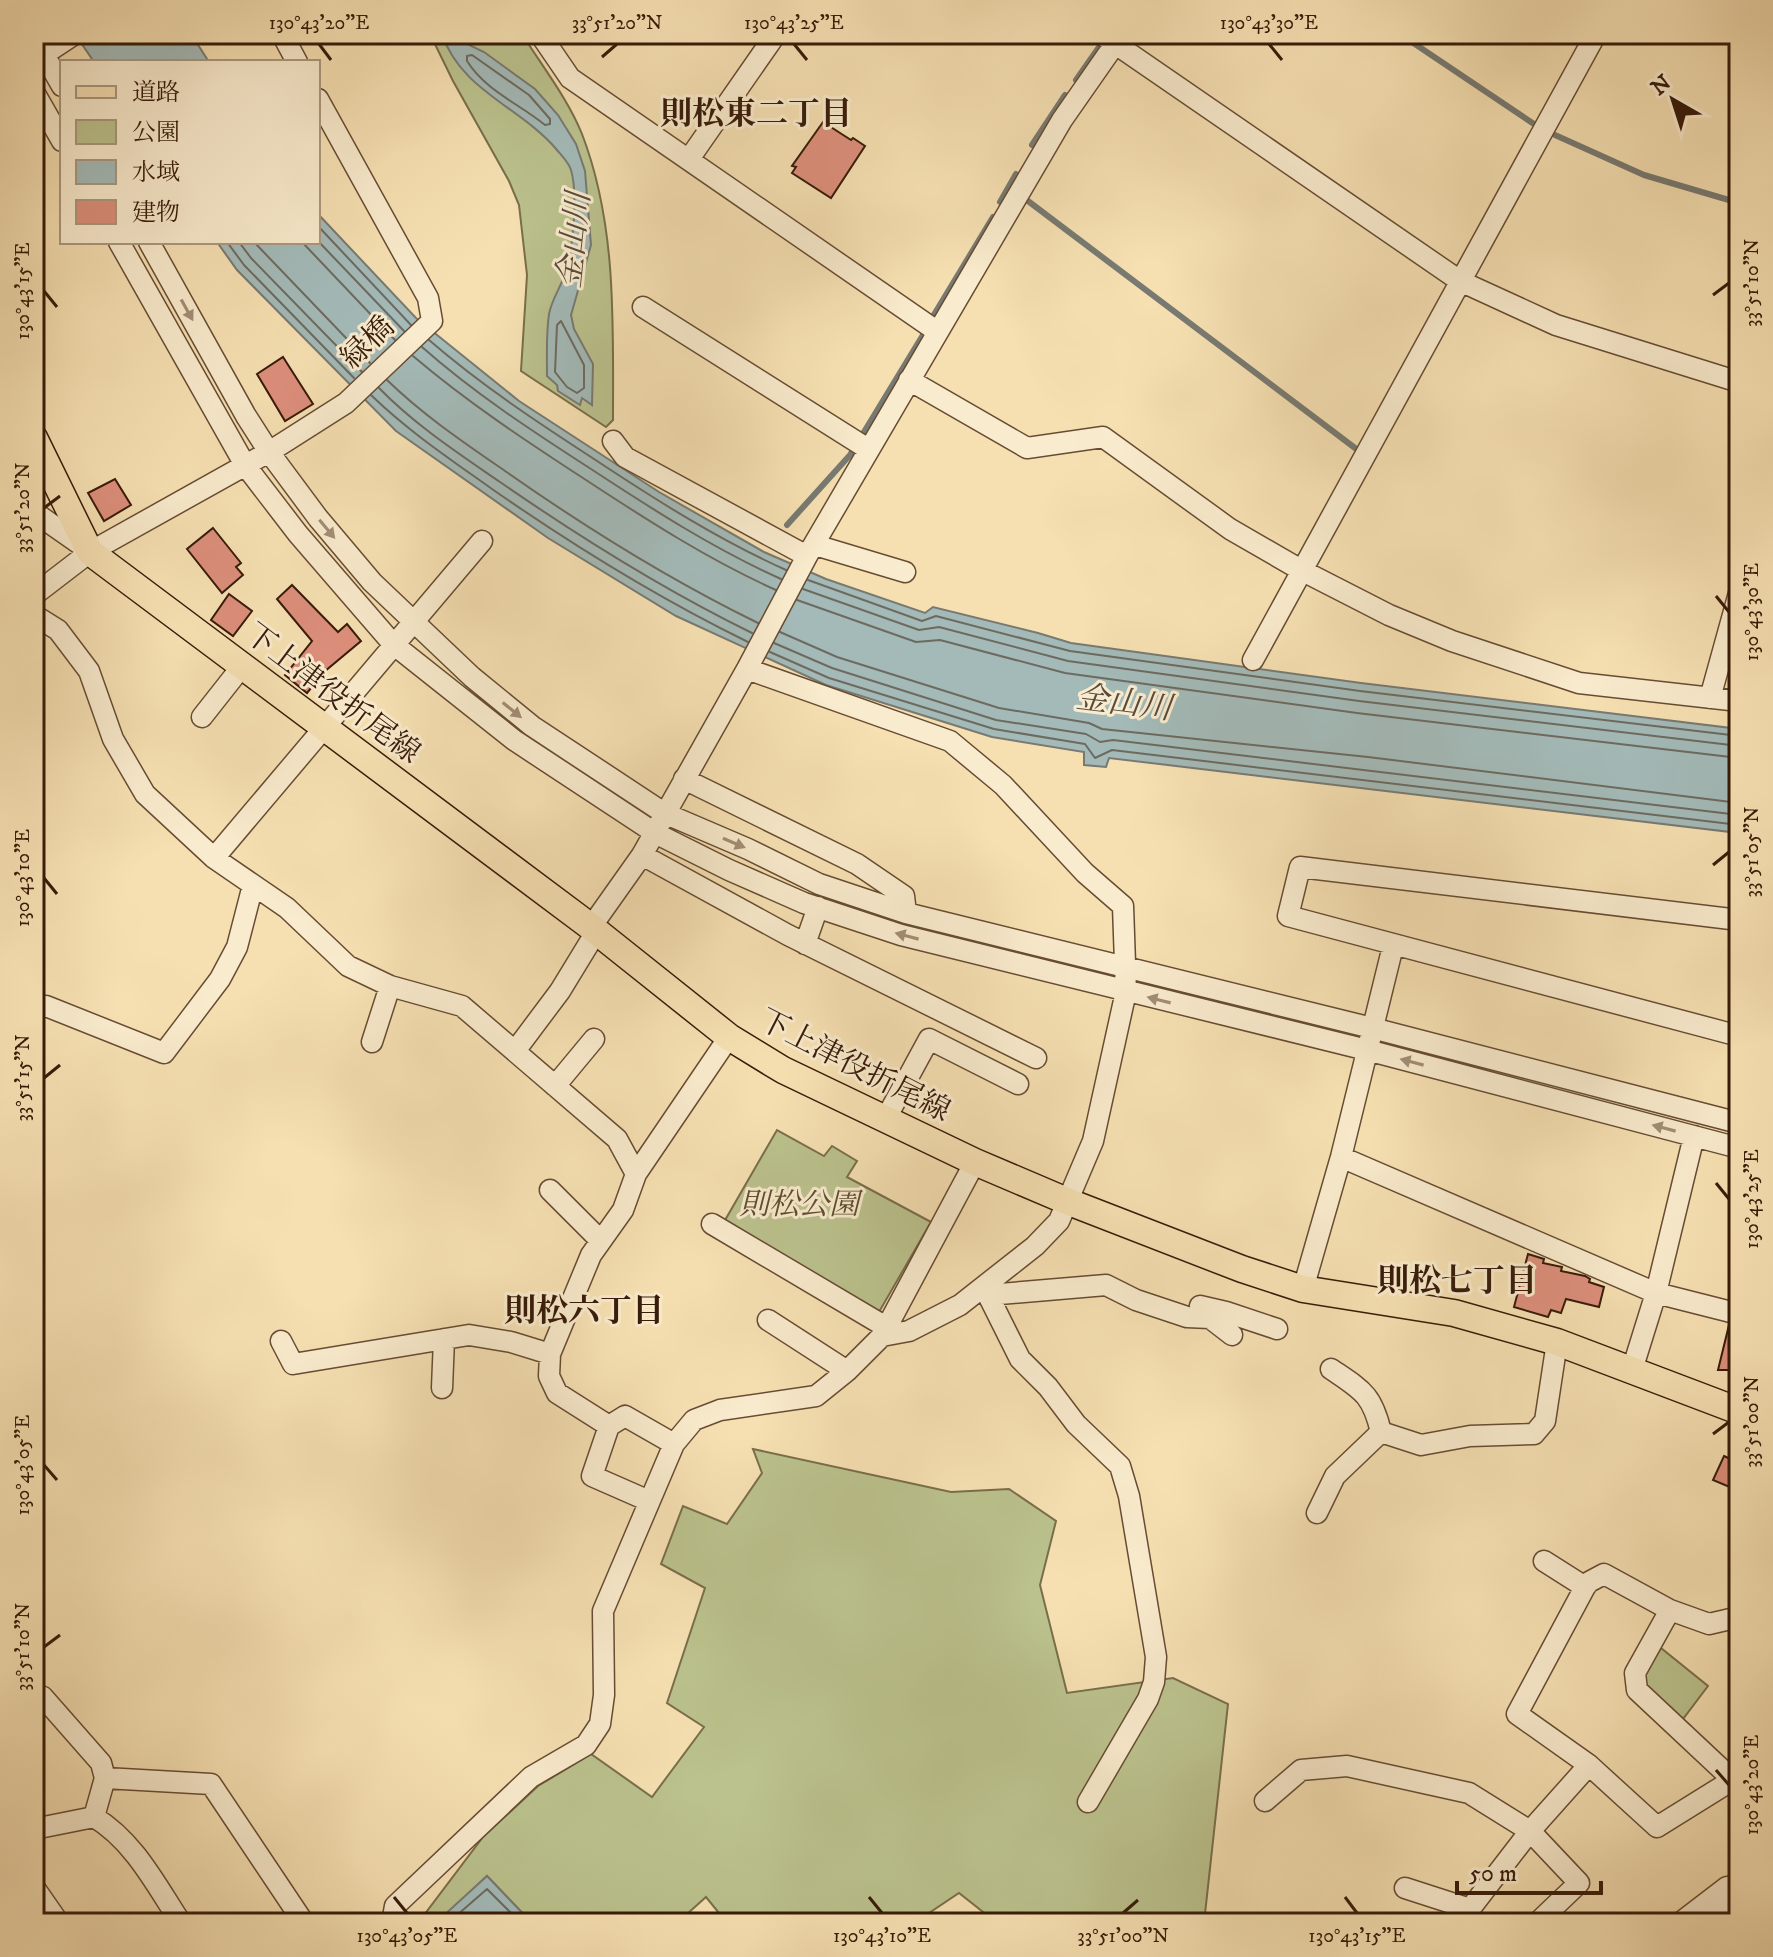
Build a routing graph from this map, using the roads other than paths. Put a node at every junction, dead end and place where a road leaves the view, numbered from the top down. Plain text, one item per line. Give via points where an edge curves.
1 (282, 34) edge
2 (540, 34) edge
3 (776, 34) edge
4 (1596, 34) edge
5 (72, 36) edge
6 (1113, 37) edge
7 (37, 50) edge
8 (296, 60) edge
9 (60, 83) edge
10 (34, 92) edge
11 (320, 103) edge
12 (60, 138) edge
13 (689, 159) junction
14 (120, 244) edge
15 (150, 244) edge
16 (1460, 281) junction
17 (643, 307) dead end
18 (938, 332) junction
19 (909, 380) junction
20 (1739, 382) edge
21 (34, 438) edge
22 (613, 441) dead end
23 (868, 449) junction
24 (269, 452) junction
25 (245, 465) junction
26 (34, 512) edge
27 (482, 541) dead end
28 (90, 552) junction
29 (809, 554) junction
30 (1301, 570) junction
31 (905, 572) dead end
32 (1739, 593) edge
33 (34, 595) edge
34 (34, 615) edge
35 (412, 622) junction
36 (393, 644) junction
37 (1253, 660) dead end
38 (243, 665) junction
39 (749, 666) junction
40 (1710, 698) junction
41 (1739, 701) edge
42 (202, 717) dead end
43 (326, 727) junction
44 (684, 779) junction
45 (664, 813) junction
46 (655, 833) junction
47 (642, 855) junction
48 (214, 858) junction
49 (253, 885) junction
50 (818, 907) junction
51 (906, 913) junction
52 (1739, 920) edge
53 (593, 929) junction
54 (805, 944) junction
55 (1393, 946) junction
56 (1125, 967) junction
57 (390, 986) junction
58 (1126, 992) junction
59 (34, 1009) edge
60 (1372, 1028) junction
61 (1739, 1036) edge
62 (729, 1037) junction
63 (594, 1039) dead end
64 (372, 1042) dead end
65 (1367, 1050) junction
66 (515, 1051) junction
67 (1036, 1058) dead end
68 (1018, 1084) dead end
69 (555, 1086) junction
70 (885, 1120) junction
71 (1739, 1123) edge
72 (1694, 1136) junction
73 (1739, 1148) edge
74 (1341, 1157) junction
75 (975, 1162) junction
76 (636, 1174) junction
77 (550, 1190) dead end
78 (1069, 1202) junction
79 (712, 1224) dead end
80 (601, 1241) junction
81 (1106, 1285) junction
82 (1303, 1289) junction
83 (986, 1291) junction
84 (1656, 1293) junction
85 (1739, 1314) edge
86 (768, 1320) dead end
87 (1277, 1329) dead end
88 (884, 1331) junction
89 (1232, 1335) dead end
90 (444, 1339) junction
91 (281, 1341) dead end
92 (1557, 1342) junction
93 (550, 1354) junction
94 (1331, 1369) dead end
95 (1632, 1370) junction
96 (847, 1371) junction
97 (442, 1388) dead end
98 (1739, 1411) edge
99 (617, 1421) junction
100 (1381, 1432) junction
101 (674, 1444) junction
102 (649, 1501) junction
103 (1317, 1513) dead end
104 (1544, 1561) dead end
105 (1585, 1587) junction
106 (1670, 1610) junction
107 (1739, 1617) edge
108 (34, 1701) edge
109 (1589, 1765) junction
110 (105, 1778) junction
111 (1736, 1778) edge
112 (1265, 1801) dead end
113 (1088, 1802) dead end
114 (94, 1817) junction
115 (34, 1829) edge
116 (1530, 1831) junction
117 (1733, 1886) edge
118 (34, 1887) edge
119 (1405, 1888) dead end
120 (59, 1923) edge
121 (181, 1923) edge
122 (304, 1923) edge
123 (392, 1923) edge
124 (1537, 1923) edge
125 (1680, 1923) edge
126 (1719, 1923) edge

1 - 8 street
2 - 13 street via 570,78
3 - 13 street
4 - 16 street
5 - 7 street
6 - 16 street
6 - 18 street
7 - 9 street
10 - 12 street
11 - 24 street, 緑橋 via 428,298 432,321 346,403
13 - 18 street
14 - 25 street
15 -> 24 street
16 - 20 street via 1556,325
16 - 30 street
17 - 23 street
18 - 19 street
19 - 23 street
19 - 30 street via 1027,448 1103,437 1230,529
21 - 28 main road, 下上津役折尾線
22 - 29 street via 625,457
23 - 29 street
24 - 25 street, 緑橋
24 -> 35 street via 318,518
25 - 28 street, 緑橋
25 - 36 street
26 - 28 street
27 - 35 street
28 - 33 street, 緑橋
28 - 38 main road, 下上津役折尾線
29 - 31 street
29 - 39 street
30 - 37 street
30 - 40 street via 1452,641 1579,683
32 - 40 street
34 - 48 street via 58,630 89,671 113,739 145,794
35 - 36 street
35 -> 45 street via 532,726
36 - 43 street
36 - 46 street via 514,740
38 - 42 street
38 - 43 main road, 下上津役折尾線
39 - 44 street
39 - 56 street via 950,741 1003,785 1123,906
40 - 41 street
43 - 48 street
43 - 53 main road, 下上津役折尾線
44 - 45 street
44 - 51 street via 857,864 904,896
45 - 46 street
45 -> 51 street via 819,884
46 - 47 street
46 - 50 street
47 - 53 street
47 - 54 street
48 - 49 street
49 - 57 street via 287,908 348,966
49 - 59 street via 237,947 220,979 164,1053 46,1006
50 - 54 street
58 -> 50 street via 901,935
51 - 56 street
52 - 55 street via 1300,867 1288,916
53 - 62 main road, 下上津役折尾線
53 - 66 street via 560,991
54 - 67 street
55 - 60 street
55 - 61 street
56 - 58 street
56 - 60 street
57 - 64 street
57 - 66 street via 462,1006
65 -> 58 street
58 - 78 street via 1093,1141
60 - 65 street
60 - 71 street
62 - 70 main road, 下上津役折尾線
62 - 76 street
63 - 69 street
72 -> 65 street
65 - 74 street
66 - 69 street
68 - 70 street via 929,1039
69 - 76 street via 617,1139
70 - 75 main road, 下上津役折尾線
72 - 73 street
72 - 84 street
74 - 82 street
74 - 84 street
75 - 78 main road, 下上津役折尾線
75 - 88 street
76 - 80 street via 623,1210
77 - 80 street
78 - 82 main road, 下上津役折尾線
78 - 83 street via 1059,1221
79 - 88 street
80 - 93 street
81 - 83 street
81 - 87 street
81 - 89 street via 1187,1317 1210,1318
82 - 92 main road, 下上津役折尾線 via 1454,1313
83 - 88 street via 909,1331
83 - 113 street via 1020,1359 1120,1466 1129,1496 1156,1657 1154,1682
84 - 85 street
84 - 95 street
86 - 96 street
88 - 96 street
90 - 91 street via 293,1364
90 - 93 street via 469,1335
90 - 97 street
92 - 95 main road, 下上津役折尾線
92 - 100 street via 1545,1421 1534,1434 1470,1436 1421,1445
93 - 99 street via 549,1376 557,1393
94 - 100 street via 1365,1393
95 - 98 main road, 下上津役折尾線
96 - 101 street via 816,1396 720,1410 694,1420
99 - 101 street
99 - 102 street via 592,1476
100 - 103 street via 1335,1476
101 - 102 street
102 - 123 street via 603,1611 600,1724 586,1745 531,1777 475,1828 395,1906
104 - 105 street
105 - 106 street via 1604,1574
105 - 109 street via 1517,1714
106 - 107 street via 1709,1624
106 - 111 street via 1635,1673 1637,1690
108 - 110 street via 43,1697 101,1763
109 - 111 street via 1657,1827
109 - 116 street
110 - 114 street
110 - 122 street via 211,1784
112 - 116 street via 1301,1770 1347,1766 1469,1793
114 - 115 street
114 - 121 street via 129,1846
116 - 119 street via 1470,1909
116 - 124 street via 1579,1883
117 - 125 street
117 - 126 street
118 - 120 street

